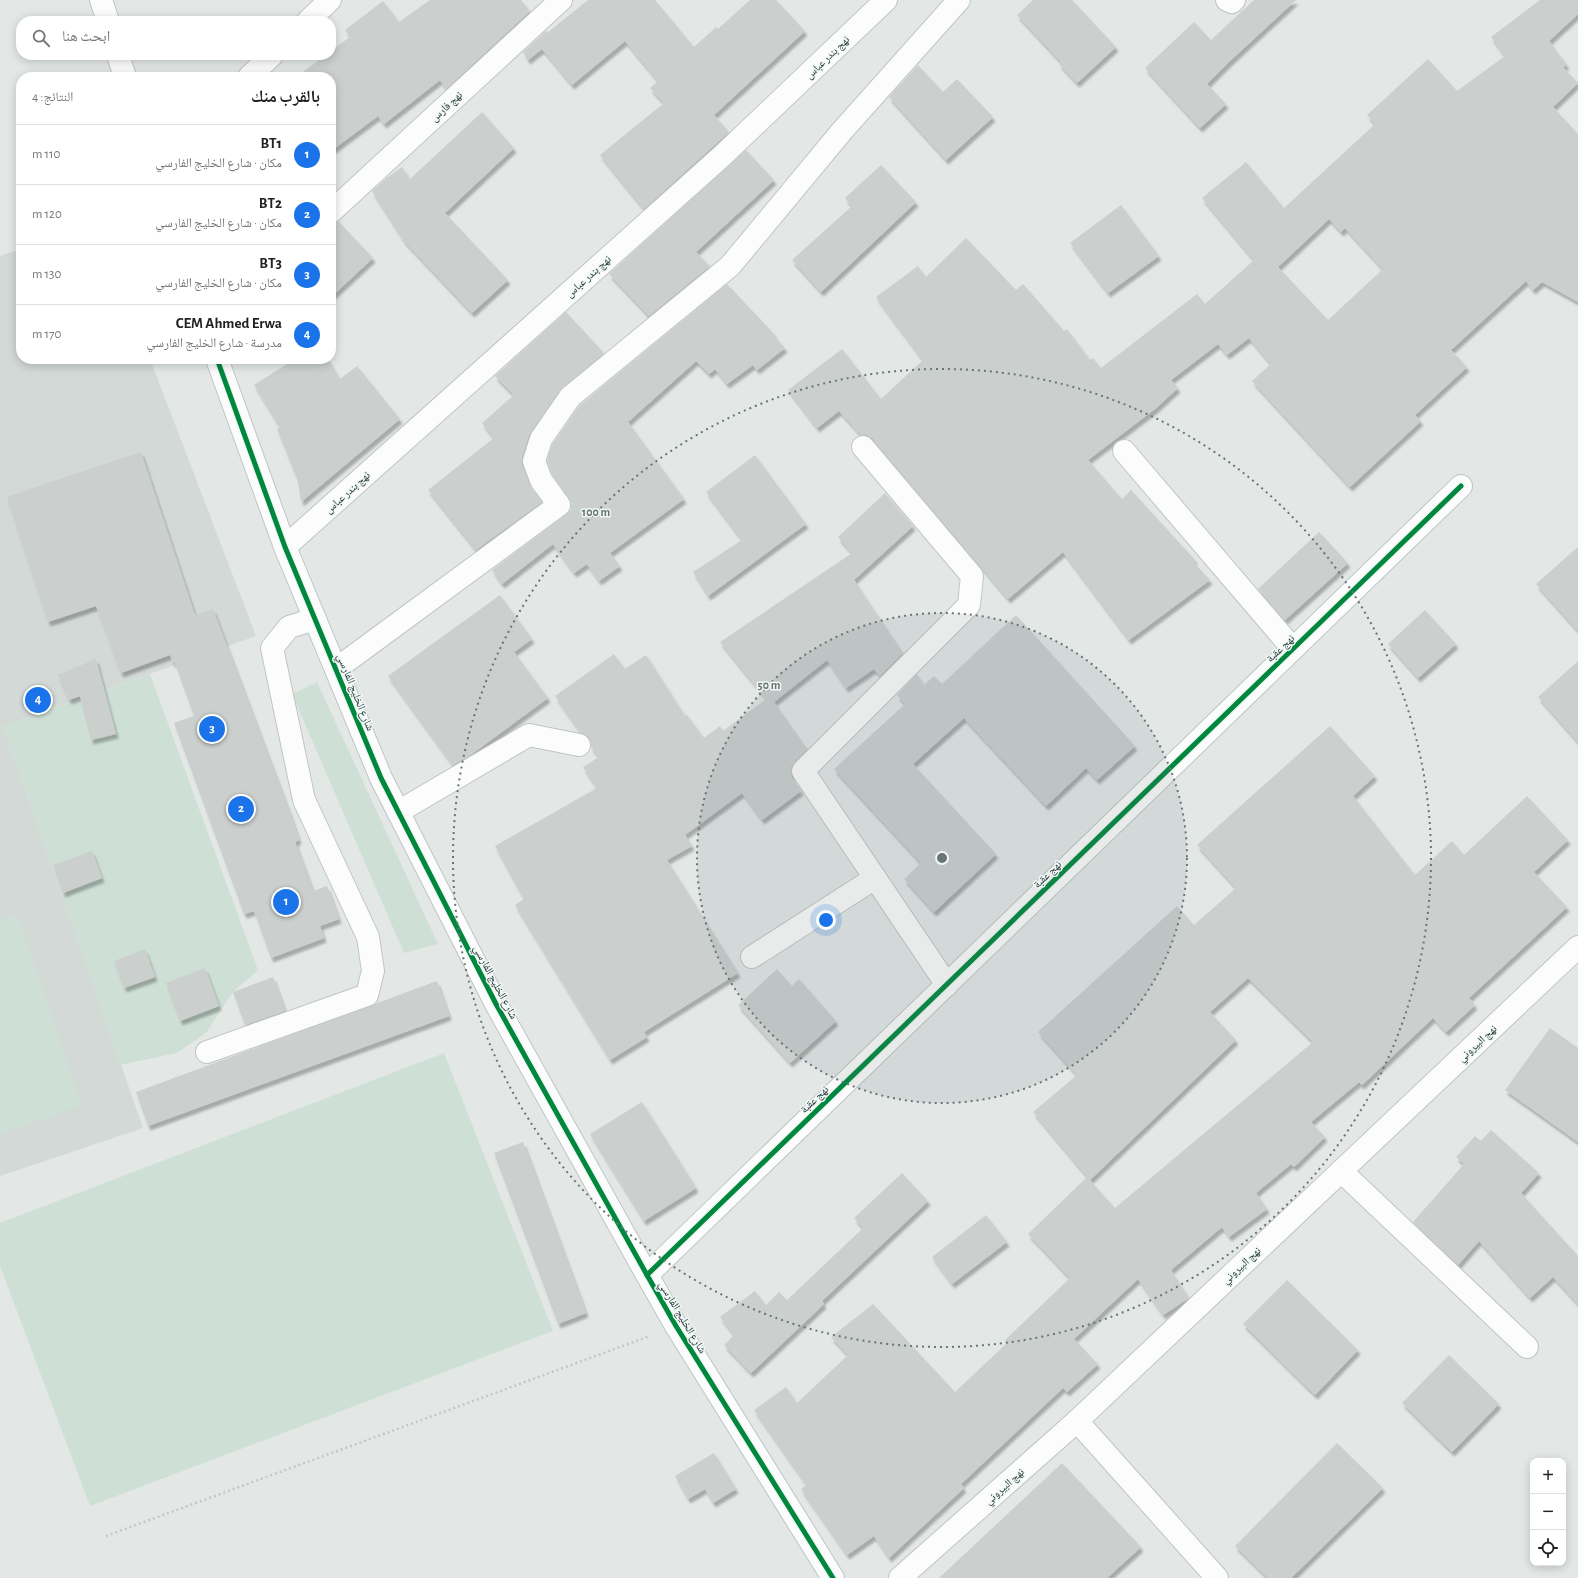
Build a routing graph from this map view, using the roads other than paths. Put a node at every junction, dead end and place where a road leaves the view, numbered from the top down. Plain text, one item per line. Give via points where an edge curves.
1 (101, 0) edge
2 (330, 0) edge
3 (561, 0) edge
4 (886, 0) edge
5 (959, 0) edge
6 (1227, 0) edge
7 (1234, 0) edge
8 (106, 16) edge
9 (313, 16) edge
10 (120, 60) edge
11 (267, 60) edge
12 (123, 72) edge
13 (254, 72) edge
14 (336, 207) edge
15 (218, 364) edge
16 (863, 447) dead end
17 (1124, 451) dead end
18 (1461, 486) dead end
19 (286, 547) junction
20 (315, 619) junction
21 (1293, 649) junction
22 (336, 669) junction
23 (580, 745) dead end
24 (398, 812) junction
25 (875, 878) junction
26 (1578, 947) edge
27 (752, 957) dead end
28 (947, 985) junction
29 (207, 1052) dead end
30 (1341, 1171) junction
31 (647, 1275) junction
32 (1526, 1347) dead end
33 (1077, 1420) junction
34 (833, 1578) edge
35 (900, 1578) edge
36 (1217, 1578) edge

1 - 8 street
2 - 9 street
3 - 14 street, نهج فارس
4 - 19 street, نهج بندر عباس via 722,156
5 - 22 street via 842,131 730,266 570,397 541,439 534,461 541,480 559,505
6 - 7 street
10 - 12 street
11 - 13 street
15 - 19 street, شارع الخليج الفارسي
16 - 25 street via 972,576 968,606 804,771
17 - 21 street
18 - 21 street, نهج عقبة
19 - 20 street, شارع الخليج الفارسي
20 - 22 street, شارع الخليج الفارسي
20 - 29 street via 289,627 272,648 304,800 368,937 373,971 367,995
21 - 28 street, نهج عقبة
22 - 24 street, شارع الخليج الفارسي via 381,778
23 - 24 street via 529,735
24 - 31 street, شارع الخليج الفارسي via 496,1004
25 - 27 street
25 - 28 street
26 - 30 street, نهج البيروني
28 - 31 street, نهج عقبة
30 - 32 street
30 - 33 street, نهج البيروني
31 - 34 street, شارع الخليج الفارسي
33 - 35 street, نهج البيروني
33 - 36 street

